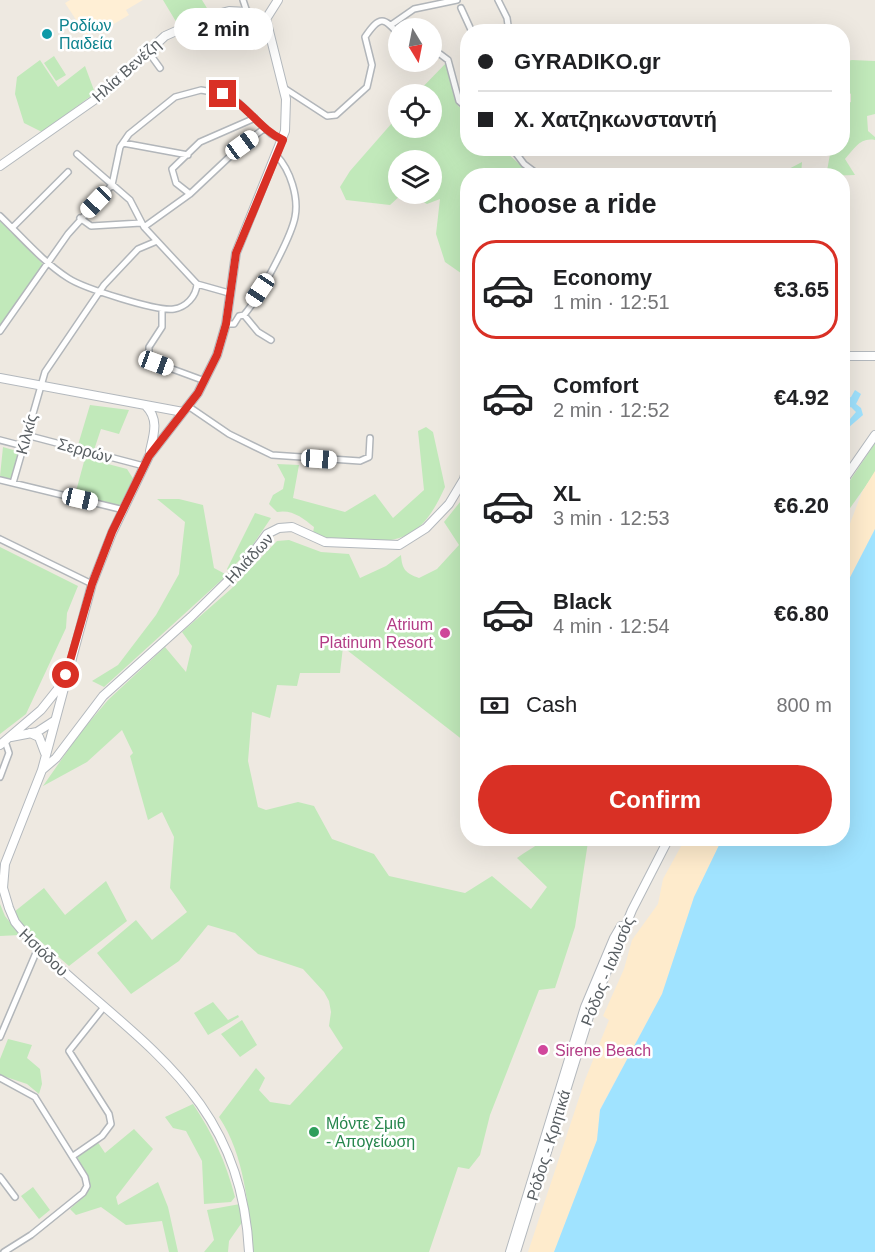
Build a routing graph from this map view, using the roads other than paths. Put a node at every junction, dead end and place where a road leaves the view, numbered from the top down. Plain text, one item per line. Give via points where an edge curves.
1 (243, 0) edge
2 (278, 0) edge
3 (457, 0) edge
4 (498, 0) edge
5 (461, 8) dead end
6 (247, 12) junction
7 (401, 18) edge
8 (266, 19) junction
9 (388, 23) edge
10 (468, 24) edge
11 (508, 24) edge
12 (147, 50) junction
13 (442, 56) edge
14 (160, 69) dead end
15 (284, 88) junction
16 (460, 102) edge
17 (255, 118) junction
18 (265, 128) junction
19 (283, 140) junction
20 (123, 143) junction
21 (77, 154) dead end
22 (188, 155) junction
23 (277, 156) junction
24 (518, 156) edge
25 (0, 166) edge
26 (529, 168) edge
27 (68, 172) dead end
28 (112, 185) junction
29 (190, 194) junction
30 (0, 216) edge
31 (80, 218) junction
32 (143, 225) junction
33 (12, 228) junction
34 (157, 241) junction
35 (48, 262) junction
36 (197, 284) junction
37 (101, 291) junction
38 (229, 293) junction
39 (162, 309) junction
40 (244, 315) junction
41 (226, 324) junction
42 (0, 331) edge
43 (271, 340) dead end
44 (875, 356) edge
45 (850, 357) edge
46 (0, 378) edge
47 (205, 381) junction
48 (39, 386) junction
49 (145, 405) junction
50 (185, 409) junction
51 (26, 435) junction
52 (875, 435) edge
53 (370, 438) dead end
54 (0, 440) edge
55 (23, 446) junction
56 (149, 456) junction
57 (144, 466) junction
58 (850, 471) edge
59 (0, 480) edge
60 (13, 483) junction
61 (460, 486) edge
62 (124, 510) junction
63 (0, 539) edge
64 (92, 584) junction
65 (66, 675) junction
66 (41, 710) junction
67 (27, 721) junction
68 (54, 721) junction
69 (31, 733) junction
70 (5, 741) edge
71 (45, 757) junction
72 (57, 758) junction
73 (42, 770) junction
74 (0, 777) edge
75 (665, 846) edge
76 (2, 866) edge
77 (632, 910) junction
78 (38, 948) junction
79 (104, 1007) junction
80 (0, 1037) edge
81 (581, 1038) joint
82 (570, 1052) joint
83 (0, 1078) edge
84 (73, 1156) junction
85 (0, 1177) edge
86 (15, 1197) dead end
87 (4, 1252) edge
88 (249, 1252) edge
89 (510, 1252) edge
90 (516, 1252) edge

1 - 6 street
2 - 8 main road
3 - 7 street via 414,9
4 - 11 street
5 - 10 street
6 - 8 main road, Ηλία Βενέζη
6 - 12 main road, Ηλία Βενέζη via 210,16 165,36
8 - 15 main road
9 - 15 street via 379,21 365,37 372,65 367,87 336,115 327,116
12 - 14 street
12 - 25 main road, Ηλία Βενέζη via 100,96
13 - 16 street via 448,60
15 - 19 main road via 288,116
17 - 18 street
17 - 20 street via 223,94 201,90 184,93 135,128
17 - 22 street via 200,142
18 - 19 street
18 - 29 street
19 - 23 main road
20 - 22 street
20 - 28 street
21 - 28 street
22 - 29 street via 172,169 176,183
23 - 38 main road via 240,241
23 - 40 street via 293,189 295,218 265,283
24 - 26 street
27 - 33 street
28 - 31 street
28 - 32 street via 130,200
29 - 32 street
30 - 33 street
31 - 32 street via 91,226 135,222
31 - 35 street
32 - 34 street
33 - 35 street
34 - 36 street
34 - 37 street, Κιλκίς via 138,249
35 - 37 street via 76,283
35 - 42 street
36 - 38 street
36 - 39 street via 183,306
37 - 39 street
37 - 48 street, Κιλκίς
38 - 41 main road
39 - 47 street via 162,327 149,347 149,358
40 - 41 street via 234,324
40 - 43 street
41 - 47 main road
44 - 45 main road
46 - 48 main road
47 - 50 main road
48 - 49 main road
48 - 51 street, Κιλκίς
49 - 50 main road
49 - 56 main road via 155,424
50 - 53 street via 239,440 282,457 356,462 369,457
50 - 56 main road
51 - 55 street, Κιλκίς
51 - 57 street, Σερρών
52 - 58 main road
54 - 55 street
55 - 60 street, Κιλκίς
56 - 57 main road, Ησιόδου
57 - 62 main road, Ησιόδου
59 - 60 street
60 - 62 street
61 - 72 main road, Ηλιάδων via 426,528 399,545 325,542 292,527 267,534 245,564 103,696
62 - 64 main road, Ησιόδου
63 - 64 street
64 - 65 main road, Ησιόδου
65 - 66 main road
65 - 68 main road, Ησιόδου
66 - 67 main road
66 - 68 main road via 51,711
67 - 69 main road via 26,729
67 - 70 main road
68 - 69 main road
68 - 71 main road, Ησιόδου
69 - 70 main road
69 - 71 main road via 42,741
70 - 74 street via 9,753
71 - 72 main road via 51,762
71 - 73 main road, Ησιόδου
72 - 73 main road, Ηλιάδων
73 - 76 main road, Ησιόδου
75 - 77 main road
76 - 78 main road, Ησιόδου via 9,908 19,928
77 - 81 main road, Ρόδος - Ιαλυσός
77 - 82 main road, Ρόδος - Ιαλυσός via 603,962
78 - 79 main road, Ησιόδου
78 - 80 street
79 - 84 street via 69,1052 109,1114 111,1124 102,1136
79 - 88 main road, Ησιόδου via 169,1065 202,1104 234,1169 246,1217
81 - 90 main road, Ρόδος - Κρητικά
82 - 89 main road, Ρόδος - Κρητικά
83 - 84 street via 35,1097
84 - 87 street via 86,1177 83,1193
85 - 86 street

